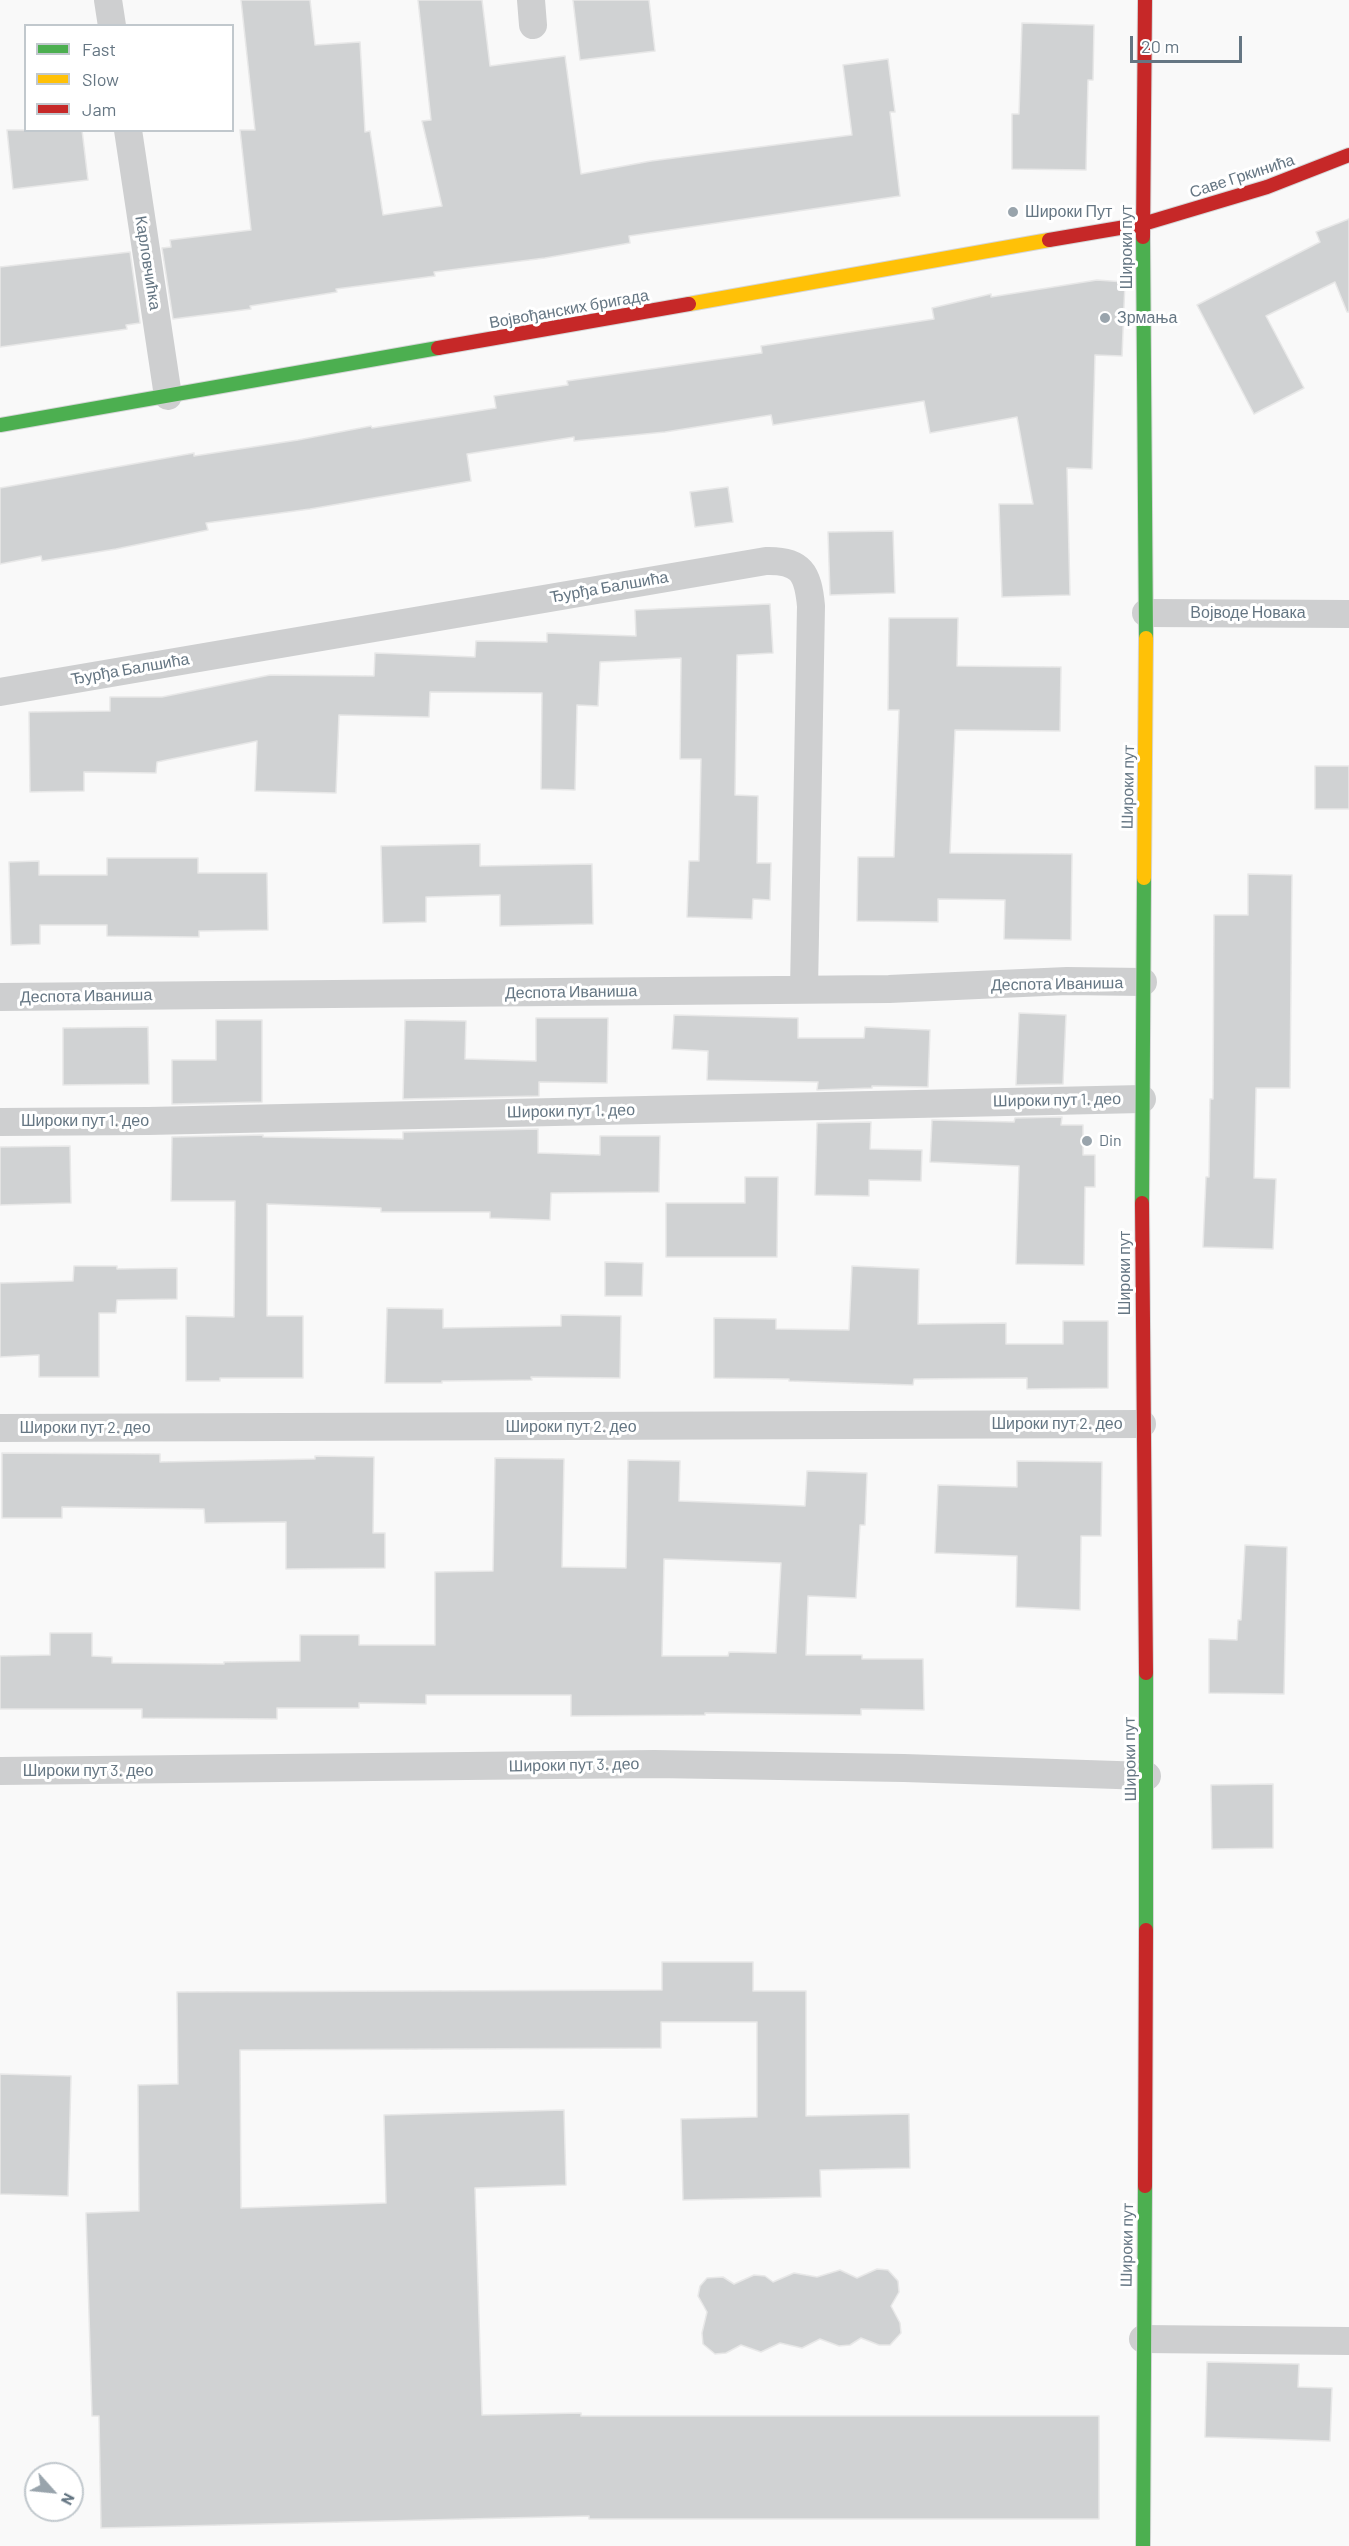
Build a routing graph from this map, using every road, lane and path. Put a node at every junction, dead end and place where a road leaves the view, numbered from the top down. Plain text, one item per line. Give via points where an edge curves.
1 (108, 0) edge
2 (1145, 0) edge
3 (112, 24) edge
4 (128, 132) edge
5 (1349, 155) edge
6 (1143, 225) junction
7 (168, 396) junction
8 (0, 425) edge
9 (1146, 613) junction
10 (1349, 614) edge
11 (0, 692) edge
12 (1143, 982) junction
13 (804, 989) junction
14 (0, 997) edge
15 (1142, 1098) junction
16 (0, 1122) edge
17 (1142, 1424) junction
18 (0, 1428) edge
19 (0, 1771) edge
20 (1148, 1776) junction
21 (1143, 2339) junction
22 (1349, 2342) edge
23 (1143, 2546) edge

1 - 3 street
2 - 6 street, Широки пут
4 - 7 street, Карловчићка
5 - 6 street, Саве Гркинића via 1268,188
6 - 7 street, Војвођанских бригада
6 - 9 street, Широки пут
7 - 8 street, Војвођанских бригада
9 - 10 street, Војводе Новака
9 - 12 street, Широки пут
11 - 13 street, Ђурђа Балшића via 784,560 805,576 811,606
12 - 13 street, Деспота Иваниша
12 - 15 street, Широки пут
13 - 14 street, Деспота Иваниша
15 - 16 street, Широки пут 1. део
15 - 17 street, Широки пут
17 - 18 street, Широки пут 2. део
17 - 20 street, Широки пут
19 - 20 street, Широки пут 3. део via 654,1764
20 - 21 street, Широки пут
21 - 22 street
21 - 23 street, Широки пут

